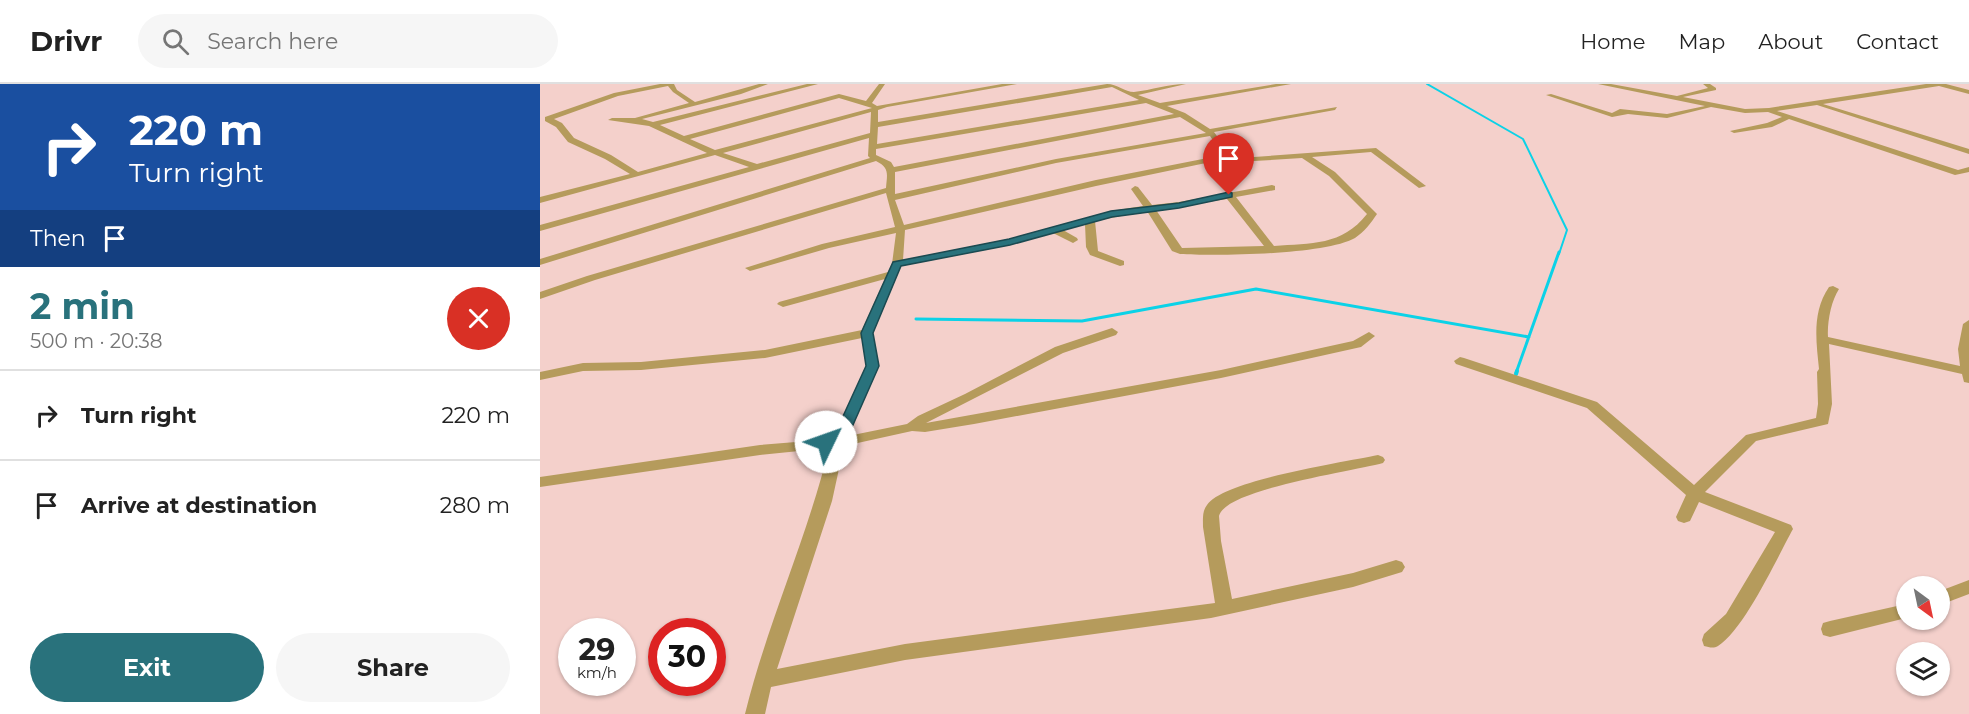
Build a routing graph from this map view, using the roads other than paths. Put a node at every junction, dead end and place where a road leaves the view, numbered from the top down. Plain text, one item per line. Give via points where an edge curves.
1 (671, 84) edge
2 (765, 84) edge
3 (815, 84) edge
4 (882, 84) edge
5 (1014, 84) edge
6 (1183, 84) edge
7 (1288, 84) edge
8 (1601, 84) edge
9 (1706, 84) edge
10 (1939, 84) edge
11 (1948, 84) edge
12 (1112, 85) edge
13 (1969, 91) edge
14 (1130, 94) junction
15 (1549, 95) dead end
16 (1672, 98) junction
17 (1148, 100) junction
18 (1815, 103) junction
19 (692, 104) junction
20 (1161, 105) junction
21 (1713, 106) junction
22 (874, 107) junction
23 (1335, 108) dead end
24 (1769, 110) junction
25 (1184, 114) junction
26 (1789, 117) junction
27 (636, 119) junction
28 (612, 120) dead end
29 (654, 123) junction
30 (1734, 131) dead end
31 (1210, 132) junction
32 (683, 138) junction
33 (874, 141) junction
34 (1969, 152) edge
35 (715, 153) junction
36 (1303, 155) junction
37 (1226, 157) junction
38 (757, 167) junction
39 (1969, 169) edge
40 (891, 170) junction
41 (637, 175) junction
42 (1422, 186) dead end
43 (1272, 188) dead end
44 (1135, 189) dead end
45 (891, 194) junction
46 (1229, 195) junction
47 (542, 197) edge
48 (1147, 208) junction
49 (1090, 220) junction
50 (540, 228) edge
51 (901, 229) junction
52 (1055, 231) junction
53 (1073, 240) dead end
54 (1270, 247) junction
55 (540, 262) edge
56 (1120, 263) dead end
57 (750, 268) dead end
58 (894, 269) junction
59 (1833, 289) dead end
60 (540, 296) edge
61 (783, 304) dead end
62 (1969, 324) edge
63 (1112, 332) dead end
64 (867, 333) junction
65 (1369, 336) dead end
66 (1822, 339) junction
67 (1460, 361) dead end
68 (1968, 374) edge
69 (540, 376) edge
70 (912, 427) junction
71 (838, 443) junction
72 (1378, 460) dead end
73 (540, 482) edge
74 (1694, 494) junction
75 (1684, 517) dead end
76 (1396, 567) dead end
77 (1969, 587) edge
78 (1950, 594) edge
79 (1225, 607) junction
80 (1896, 613) edge
81 (1830, 629) dead end
82 (1711, 640) dead end
83 (763, 680) junction
84 (755, 714) edge

1 - 19 street
1 - 41 street via 616,94 548,119 571,140
2 - 19 street
3 - 29 street
4 - 22 street
5 - 22 street
6 - 14 street
7 - 20 street
8 - 16 street
9 - 16 street via 1714,89
10 - 13 street
10 - 18 street
11 - 13 street
12 - 14 street
12 - 33 street
14 - 17 street
15 - 21 street via 1612,115 1624,112 1667,116
16 - 21 street
17 - 20 street
17 - 33 street
18 - 24 street
18 - 34 street
19 - 27 street
20 - 25 street
21 - 24 street
22 - 32 street via 839,96
22 - 33 street
22 - 35 street
23 - 31 street
24 - 26 street
25 - 31 street
25 - 40 street
26 - 30 street
26 - 39 street via 1958,173
27 - 28 street
27 - 29 street
29 - 32 street
31 - 37 street via 1228,154
31 - 45 street
32 - 35 street
33 - 38 street
33 - 40 street
33 - 55 street
35 - 38 street
35 - 41 street
36 - 37 street
36 - 42 street via 1374,150
36 - 54 street via 1332,174 1372,214 1348,238
37 - 51 street
38 - 50 street
40 - 45 street
41 - 47 street
43 - 46 street
44 - 48 street
45 - 51 street
45 - 60 street via 805,213
46 - 48 street
46 - 54 street
48 - 49 street
48 - 54 street via 1180,251 1216,253
49 - 52 street
49 - 56 street via 1094,253
51 - 57 street
51 - 58 street
52 - 53 street
52 - 58 street
58 - 61 street
58 - 64 street
59 - 66 street via 1826,300
62 - 68 street via 1964,349
63 - 70 street via 1059,350
64 - 69 street via 765,354 641,366 592,366
64 - 71 street via 872,366
65 - 70 street via 1357,344 1221,374 964,422
66 - 68 street
66 - 74 street via 1826,370 1823,421 1750,438
67 - 74 street via 1592,405
70 - 71 street
71 - 73 street via 760,450
71 - 83 street via 824,501
72 - 79 street via 1244,489 1217,500 1211,527
74 - 75 street
74 - 82 street via 1785,529 1732,619
76 - 79 street
77 - 78 street
79 - 83 street via 905,652
80 - 81 street
83 - 84 street

